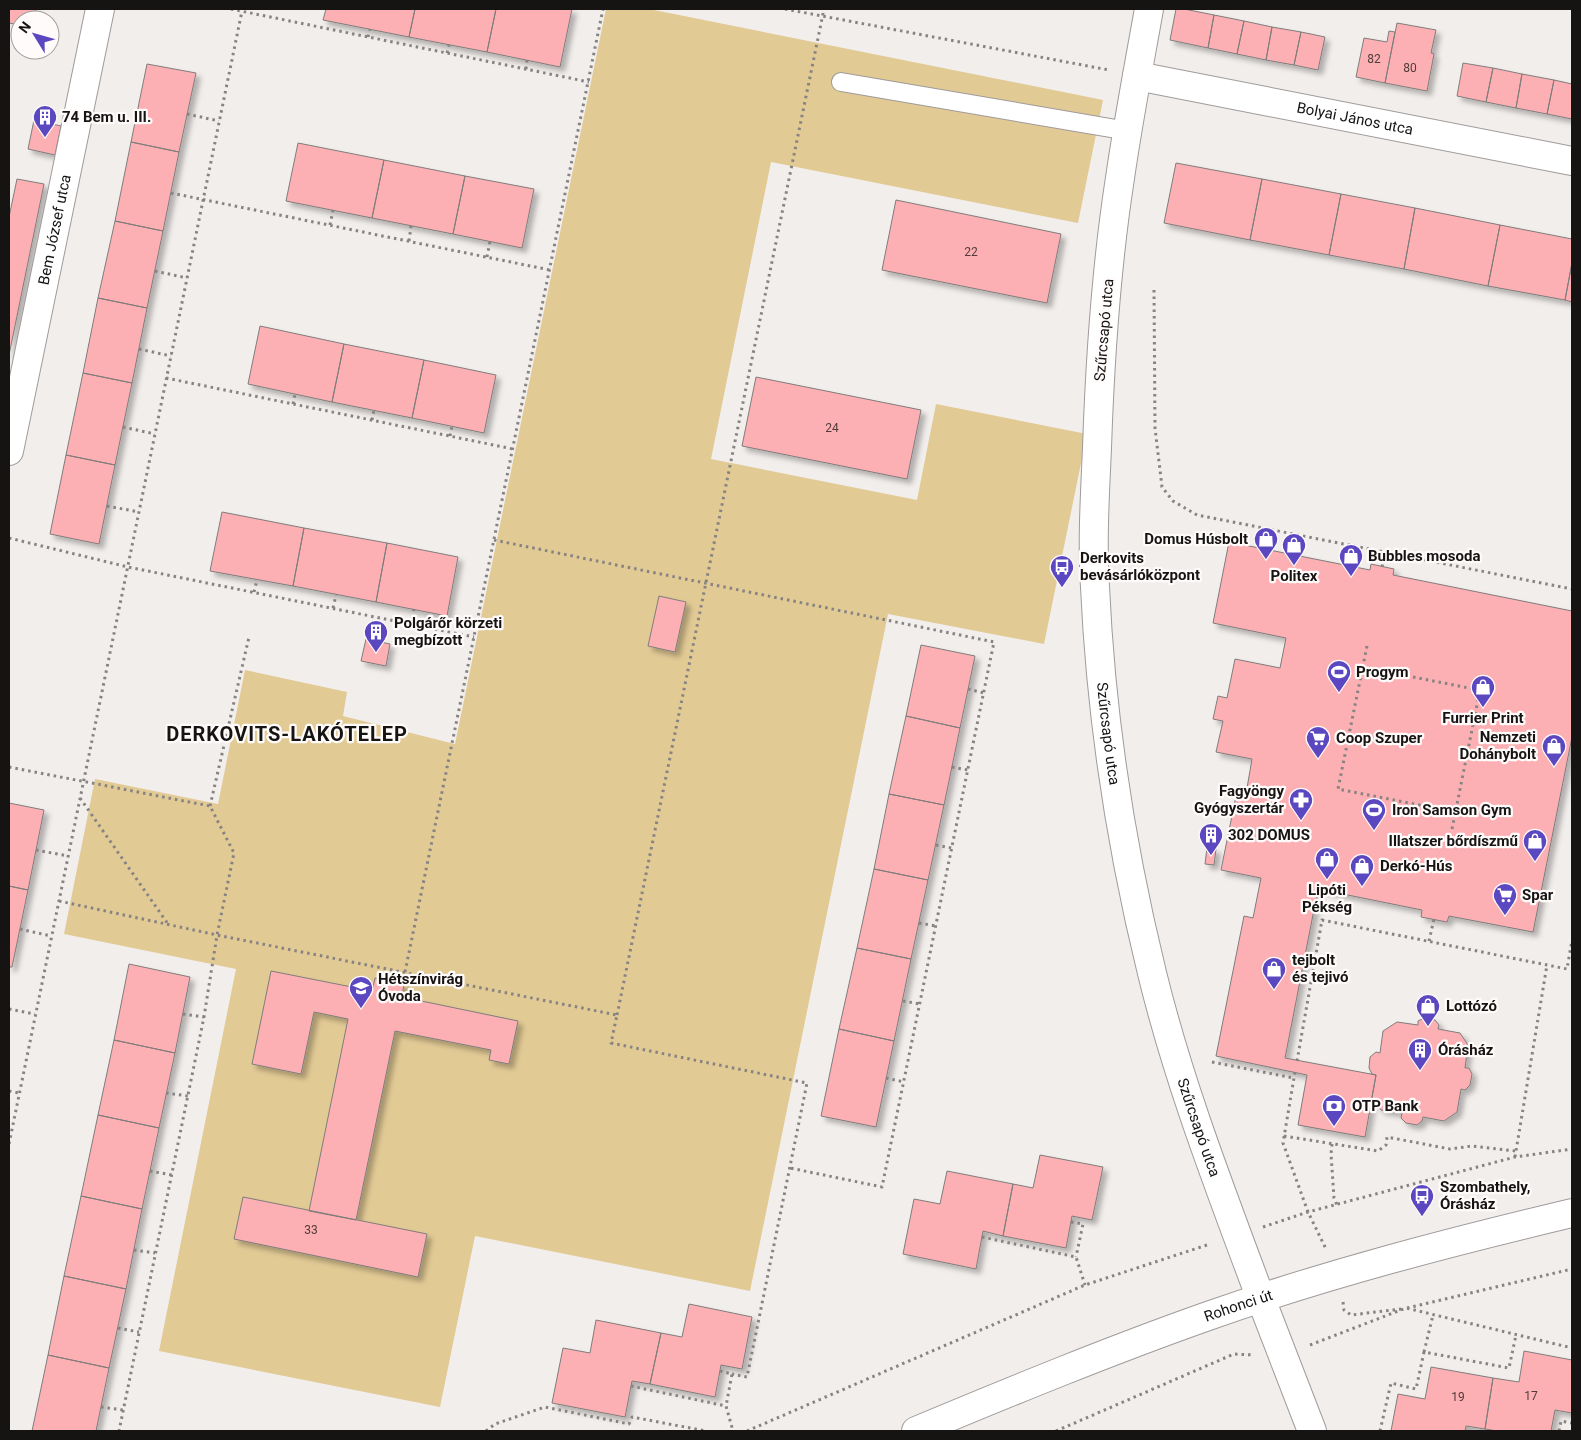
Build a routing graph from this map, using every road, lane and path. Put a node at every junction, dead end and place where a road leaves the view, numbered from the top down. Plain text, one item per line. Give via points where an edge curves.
1 (100, 9) edge
2 (231, 9) edge
3 (604, 9) edge
4 (785, 9) edge
5 (824, 9) edge
6 (1149, 9) edge
7 (242, 11) junction
8 (822, 16) junction
9 (370, 29) dead end
10 (368, 37) junction
11 (449, 45) dead end
12 (447, 53) junction
13 (528, 60) dead end
14 (526, 69) junction
15 (1138, 76) junction
16 (589, 82) junction
17 (841, 82) dead end
18 (187, 114) dead end
19 (220, 121) junction
20 (1128, 131) junction
21 (1572, 161) edge
22 (171, 193) dead end
23 (203, 199) junction
24 (333, 210) dead end
25 (330, 225) junction
26 (411, 226) dead end
27 (409, 241) junction
28 (490, 241) dead end
29 (488, 257) junction
30 (550, 270) junction
31 (155, 271) dead end
32 (187, 278) junction
33 (1154, 290) dead end
34 (139, 349) dead end
35 (171, 356) junction
36 (166, 378) junction
37 (295, 394) dead end
38 (293, 404) junction
39 (374, 410) dead end
40 (372, 420) junction
41 (452, 426) dead end
42 (123, 427) dead end
43 (155, 434) junction
44 (450, 436) junction
45 (513, 449) junction
46 (9, 451) edge
47 (107, 506) dead end
48 (139, 512) junction
49 (9, 538) edge
50 (494, 540) junction
51 (1385, 552) junction
52 (128, 567) junction
53 (1382, 567) dead end
54 (257, 580) dead end
55 (706, 583) junction
56 (1572, 590) edge
57 (254, 592) junction
58 (336, 595) dead end
59 (333, 608) junction
60 (414, 610) dead end
61 (412, 624) junction
62 (249, 637) dead end
63 (474, 637) junction
64 (1367, 646) dead end
65 (1362, 667) junction
66 (968, 689) dead end
67 (1480, 690) junction
68 (984, 693) junction
69 (1494, 693) dead end
70 (9, 767) edge
71 (952, 767) dead end
72 (968, 770) junction
73 (83, 782) junction
74 (80, 798) junction
75 (210, 806) junction
76 (1455, 812) junction
77 (1452, 829) dead end
78 (936, 845) dead end
79 (952, 848) junction
80 (36, 850) dead end
81 (68, 856) junction
82 (59, 901) junction
83 (1434, 919) dead end
84 (919, 923) dead end
85 (168, 924) junction
86 (936, 926) junction
87 (20, 929) dead end
88 (217, 935) junction
89 (52, 936) junction
90 (1572, 940) edge
91 (1429, 941) junction
92 (1547, 965) junction
93 (405, 972) junction
94 (903, 1001) dead end
95 (920, 1004) junction
96 (9, 1009) edge
97 (35, 1014) junction
98 (183, 1014) dead end
99 (617, 1015) junction
100 (204, 1017) junction
101 (1297, 1061) dead end
102 (1212, 1062) dead end
103 (1295, 1072) dead end
104 (886, 1078) dead end
105 (1294, 1078) junction
106 (904, 1082) junction
107 (9, 1091) edge
108 (166, 1092) dead end
109 (19, 1093) junction
110 (188, 1096) junction
111 (1284, 1136) junction
112 (9, 1144) edge
113 (1332, 1144) junction
114 (1572, 1149) edge
115 (1516, 1151) junction
116 (1515, 1157) junction
117 (790, 1168) junction
118 (150, 1171) dead end
119 (172, 1174) junction
120 (1336, 1205) junction
121 (1308, 1212) junction
122 (1572, 1213) edge
123 (1071, 1222) dead end
124 (1237, 1235) junction
125 (982, 1237) dead end
126 (134, 1250) dead end
127 (155, 1253) junction
128 (1076, 1257) junction
129 (1572, 1269) edge
130 (1338, 1274) junction
131 (1085, 1285) junction
132 (1261, 1299) junction
133 (1433, 1315) dead end
134 (118, 1328) dead end
135 (139, 1332) junction
136 (1516, 1335) dead end
137 (1424, 1352) junction
138 (720, 1371) dead end
139 (732, 1374) junction
140 (631, 1386) dead end
141 (726, 1406) junction
142 (101, 1407) dead end
143 (123, 1410) junction
144 (1572, 1423) edge
145 (119, 1431) edge
146 (486, 1431) edge
147 (706, 1431) edge
148 (733, 1431) edge
149 (748, 1431) edge
150 (916, 1431) edge
151 (1312, 1431) edge
152 (1380, 1431) edge
153 (1559, 1431) edge

1 - 46 street, Bem József utca
2 - 7 path
3 - 16 path
4 - 8 path
5 - 8 path
6 - 15 street, Szűrcsapó utca
7 - 10 path
7 - 19 path
8 - 15 path
8 - 55 path
9 - 10 path
10 - 12 path
11 - 12 path
12 - 14 path
13 - 14 path
14 - 16 path
15 - 20 street, Szűrcsapó utca
15 - 21 street, Bolyai János utca
16 - 30 path
17 - 20 lane
18 - 19 path
19 - 23 path
20 - 124 street, Szűrcsapó utca via 1109,271 1100,379 1094,585 1100,659 1125,846 1152,973 1180,1075
22 - 23 path
23 - 25 path
23 - 32 path
24 - 25 path
25 - 27 path
26 - 27 path
27 - 29 path
28 - 29 path
29 - 30 path
30 - 45 path
31 - 32 path
32 - 35 path
33 - 51 path via 1155,428 1162,487 1173,502 1197,515
34 - 35 path
35 - 36 path
36 - 38 path
36 - 43 path
37 - 38 path
38 - 40 path
39 - 40 path
40 - 44 path
41 - 44 path
42 - 43 path
43 - 48 path
44 - 45 path
45 - 50 path
47 - 48 path
48 - 52 path
49 - 52 path
50 - 55 path
50 - 63 path
51 - 53 path
51 - 56 path
52 - 57 path
52 - 73 path
54 - 57 path
55 - 68 path via 994,642
55 - 99 path
57 - 59 path
58 - 59 path
59 - 61 path
60 - 61 path
61 - 63 path
62 - 75 path
63 - 93 path
64 - 65 path
65 - 67 path
65 - 76 path via 1338,789
66 - 68 path
67 - 69 path
67 - 76 path
68 - 72 path
70 - 73 path
71 - 72 path
72 - 79 path
73 - 74 path
73 - 75 path
74 - 81 path
74 - 85 path
75 - 88 path via 234,854
76 - 77 path
78 - 79 path
79 - 86 path
80 - 81 path
81 - 82 path
82 - 85 path
82 - 89 path
83 - 91 path
84 - 86 path
85 - 88 path
86 - 95 path
87 - 89 path
88 - 93 path
88 - 100 path
89 - 97 path
90 - 92 path via 1567,969
91 - 92 path
91 - 101 path via 1322,920
92 - 115 path
93 - 99 path
94 - 95 path
95 - 106 path
96 - 97 path
97 - 109 path
98 - 100 path
99 - 117 path via 611,1043 808,1083
100 - 110 path
102 - 105 path
103 - 105 path
104 - 106 path
105 - 111 path
106 - 117 path via 882,1187
107 - 109 path
108 - 110 path
109 - 112 path
110 - 119 path
111 - 113 path
111 - 121 path via 1283,1143
113 - 115 path via 1378,1151 1386,1145 1388,1137 1450,1149 1472,1146
113 - 120 path
114 - 116 path
115 - 116 path
116 - 120 path
117 - 139 path via 747,1376
118 - 119 path
119 - 127 path
120 - 121 path
121 - 124 path
121 - 130 path
122 - 130 street, Rohonci út
123 - 128 path via 1083,1224
124 - 131 path
124 - 132 street, Szűrcsapó utca
125 - 128 path
126 - 127 path
127 - 135 path
128 - 131 path
129 - 130 path via 1406,1308 1351,1315 1344,1310
130 - 132 street, Rohonci út
131 - 149 path
132 - 150 street, Rohonci út via 1017,1389
132 - 151 street, Szűrcsapó utca
133 - 137 path
134 - 135 path
135 - 143 path
136 - 137 path via 1509,1368
137 - 152 path via 1416,1390 1391,1383
138 - 139 path
139 - 141 path
140 - 141 path
141 - 148 path
142 - 143 path
143 - 145 path
144 - 153 path via 1561,1421
146 - 147 path via 495,1424 544,1407 629,1424 632,1417

